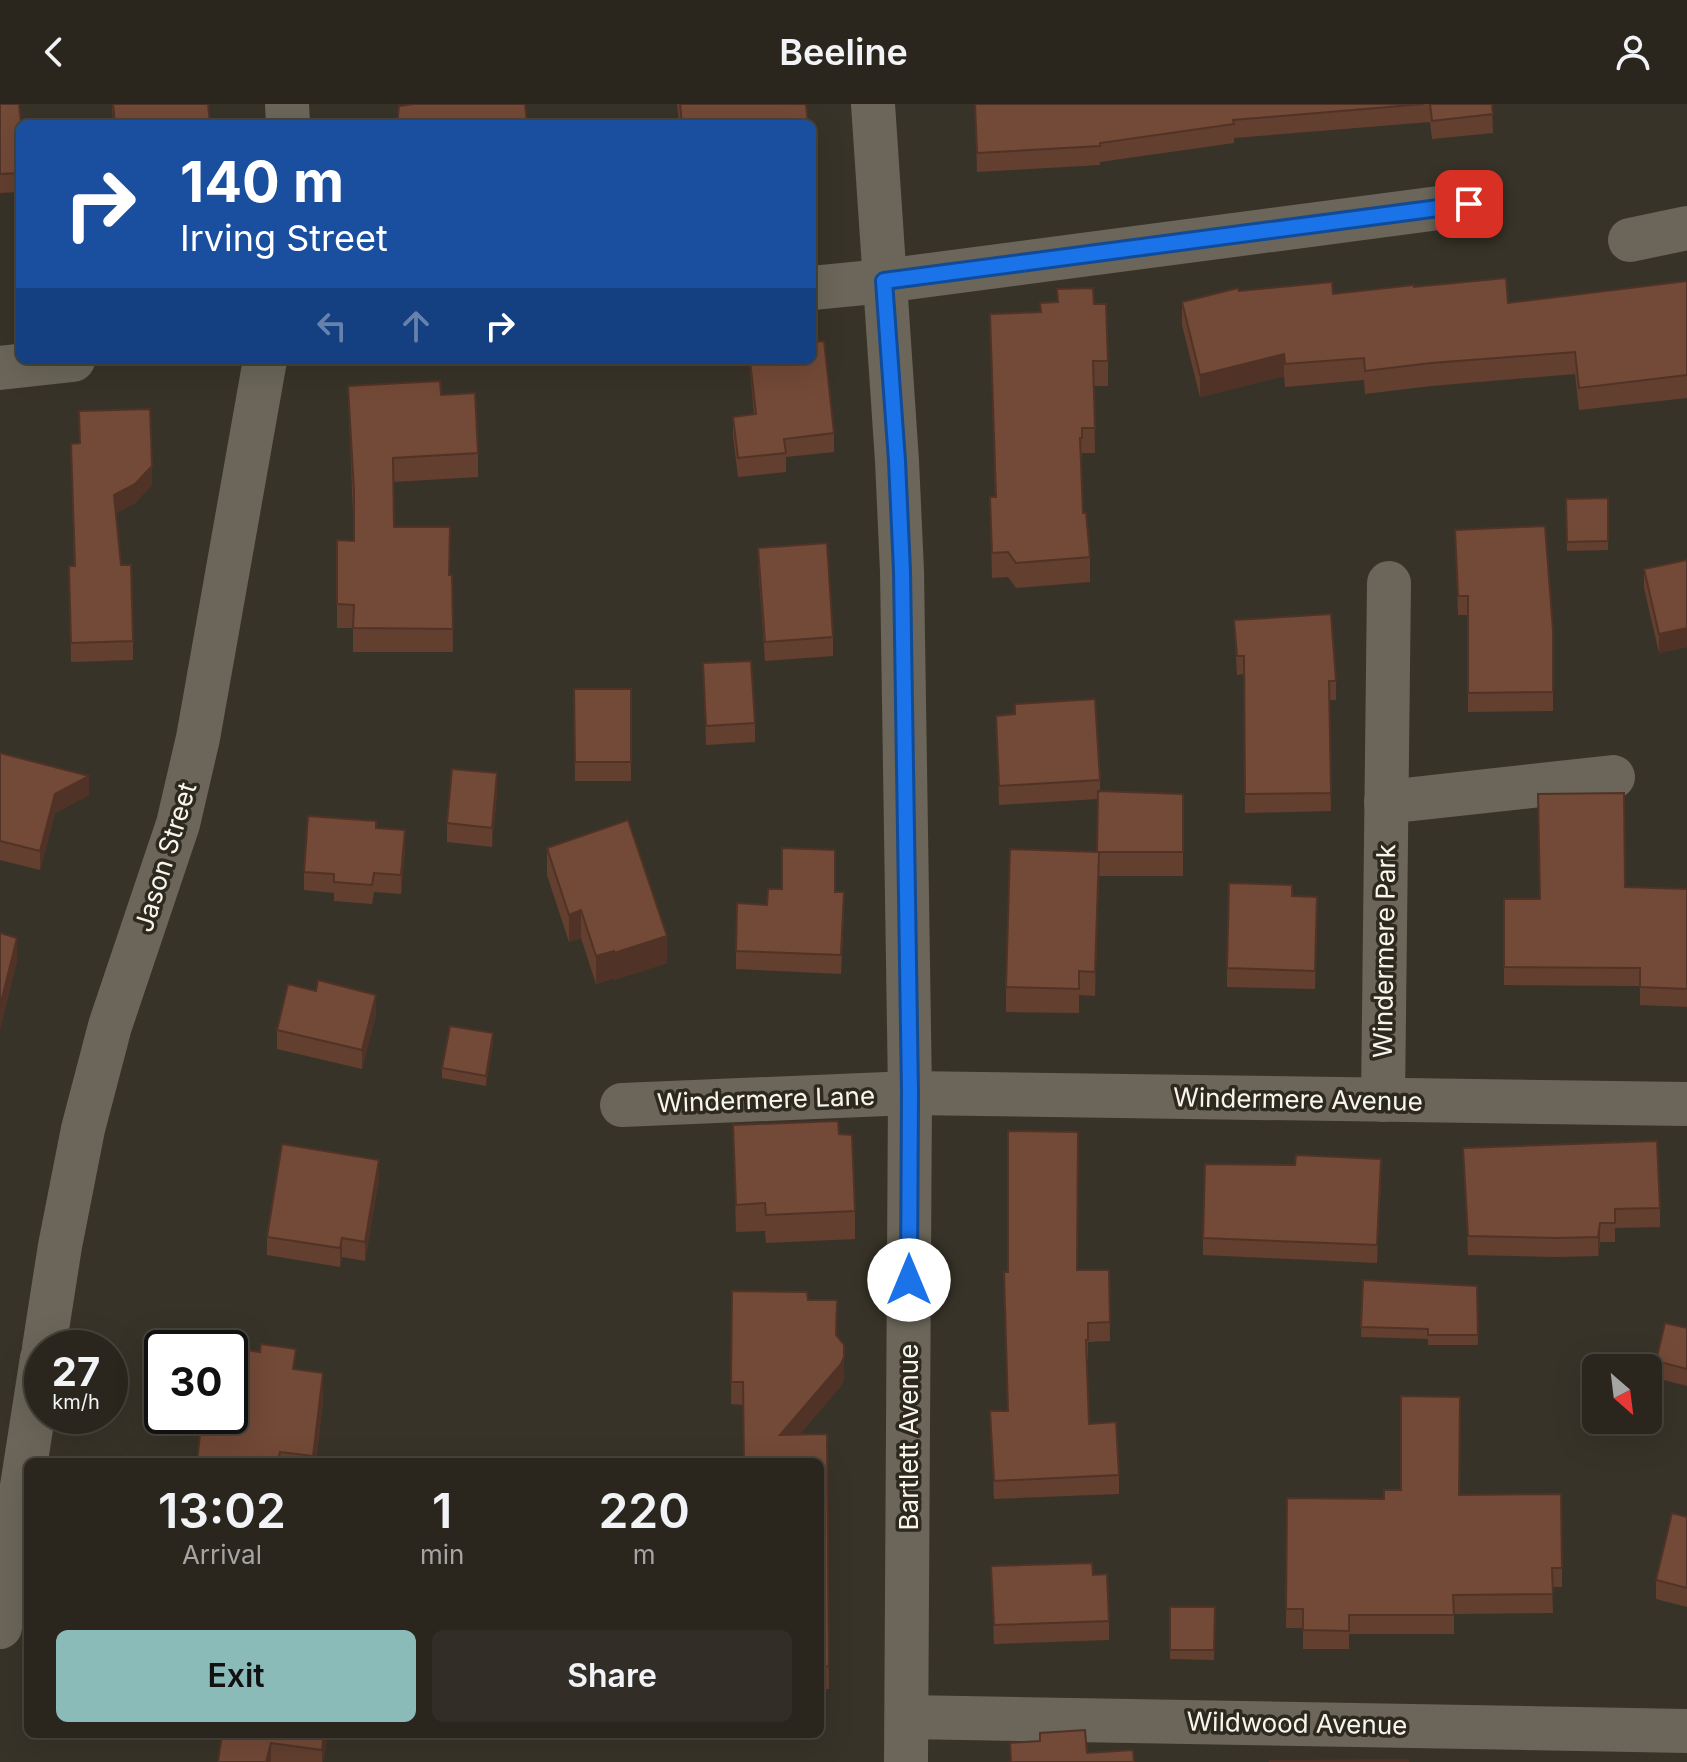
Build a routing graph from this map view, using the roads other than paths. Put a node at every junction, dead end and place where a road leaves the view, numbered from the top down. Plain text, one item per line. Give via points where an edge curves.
1 (873, 104) edge
2 (1469, 204) dead end
3 (1687, 228) edge
4 (1630, 240) dead end
5 (884, 281) junction
6 (816, 288) edge
7 (36, 364) edge
8 (264, 364) edge
9 (0, 368) edge
10 (1389, 583) dead end
11 (1613, 777) dead end
12 (1386, 802) junction
13 (910, 1093) junction
14 (1383, 1100) junction
15 (1687, 1104) edge
16 (622, 1105) dead end
17 (47, 1330) edge
18 (30, 1434) edge
19 (26, 1458) edge
20 (24, 1473) edge
21 (0, 1627) edge
22 (907, 1717) junction
23 (1687, 1731) edge
24 (1554, 1745) edge
25 (906, 1762) edge

1 - 5 street, Bartlett Avenue
2 - 5 street
3 - 4 street
5 - 6 street
5 - 13 street, Bartlett Avenue via 902,571
7 - 9 street
8 - 17 street, Jason Street via 198,738 178,824 110,1026 83,1129
10 - 12 street, Windermere Park
11 - 12 street
12 - 14 street, Windermere Park
13 - 14 street, Windermere Avenue
13 - 16 street, Windermere Lane
13 - 22 street, Bartlett Avenue
14 - 15 street, Windermere Avenue
18 - 19 street
20 - 21 street
22 - 24 street, Wildwood Avenue
22 - 25 street, Bartlett Avenue
23 - 24 street, Wildwood Avenue

